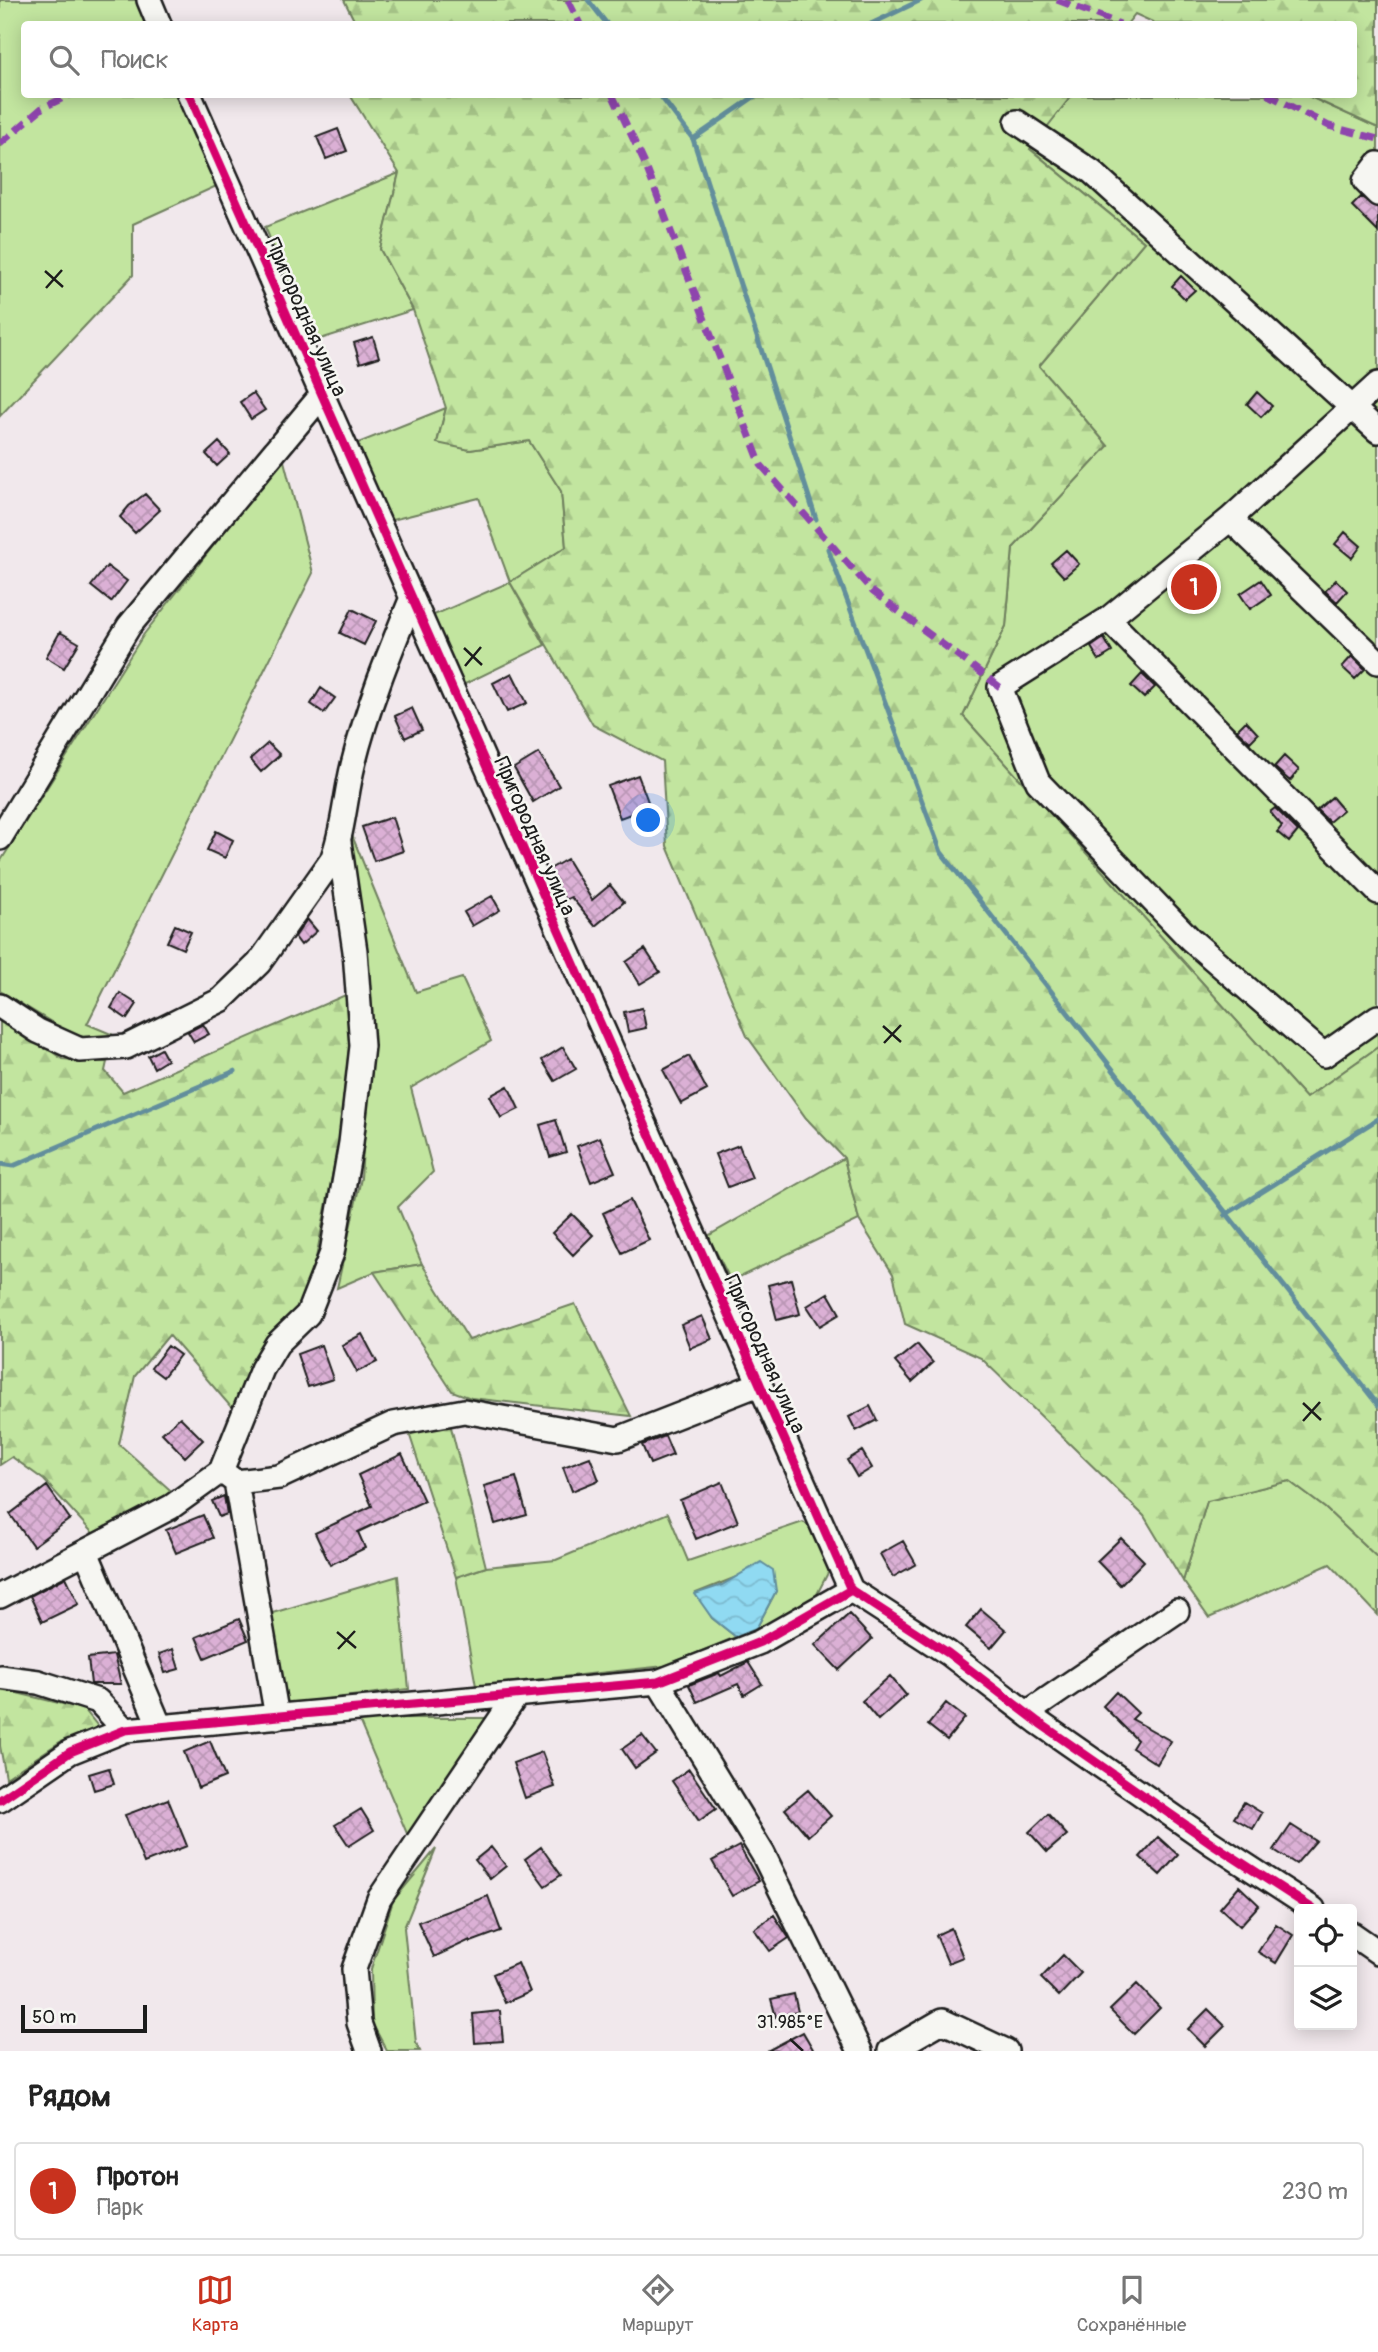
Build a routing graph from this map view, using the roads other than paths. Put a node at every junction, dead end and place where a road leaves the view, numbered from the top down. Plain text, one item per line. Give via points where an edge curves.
1 (149, 0) edge
2 (158, 21) edge
3 (191, 98) edge
4 (1017, 122) dead end
5 (1378, 164) edge
6 (1378, 194) edge
7 (1378, 384) edge
8 (321, 396) junction
9 (1353, 407) junction
10 (1378, 431) edge
11 (1230, 519) junction
12 (411, 600) junction
13 (1108, 619) junction
14 (1378, 662) edge
15 (0, 838) edge
16 (338, 842) junction
17 (1378, 892) edge
18 (0, 1006) edge
19 (1378, 1017) edge
20 (760, 1384) junction
21 (229, 1476) junction
22 (86, 1552) junction
23 (851, 1590) junction
24 (0, 1596) edge
25 (1177, 1611) dead end
26 (0, 1676) edge
27 (658, 1682) junction
28 (516, 1696) junction
29 (1027, 1713) junction
30 (276, 1717) junction
31 (160, 1727) junction
32 (125, 1730) junction
33 (0, 1800) edge
34 (1305, 1904) edge
35 (1357, 1937) edge
36 (1378, 1952) edge
37 (369, 2051) edge
38 (860, 2051) edge
39 (890, 2051) edge
40 (1006, 2051) edge

1 - 2 street
3 - 8 street, Пригородная улица
4 - 9 street via 1092,172
5 - 6 street via 1365,181
7 - 9 street
8 - 12 street, Пригородная улица
8 - 15 street via 129,626
9 - 10 street
9 - 11 street
11 - 13 street
11 - 14 street
12 - 16 street via 353,765
12 - 20 street, Пригородная улица
13 - 17 street
13 - 19 street via 1000,687 1038,782 1189,939 1324,1055
16 - 18 street via 332,860 259,963 231,991 126,1047 80,1050 38,1031
16 - 21 street via 355,951 362,1046 332,1254 308,1314 277,1344 262,1369
20 - 21 street via 618,1439 464,1411 393,1424 279,1477
20 - 23 street, Пригородная улица
21 - 22 street
21 - 30 street
22 - 24 street
22 - 31 street
23 - 27 street via 760,1642
23 - 29 street
25 - 29 street
26 - 32 street via 38,1682 98,1701
27 - 28 street
27 - 38 street via 763,1854
28 - 30 street
28 - 37 street via 379,1899 354,1969 359,2024
29 - 34 street
30 - 31 street
31 - 32 street
32 - 33 street via 70,1752
35 - 36 street
39 - 40 street via 942,2021

